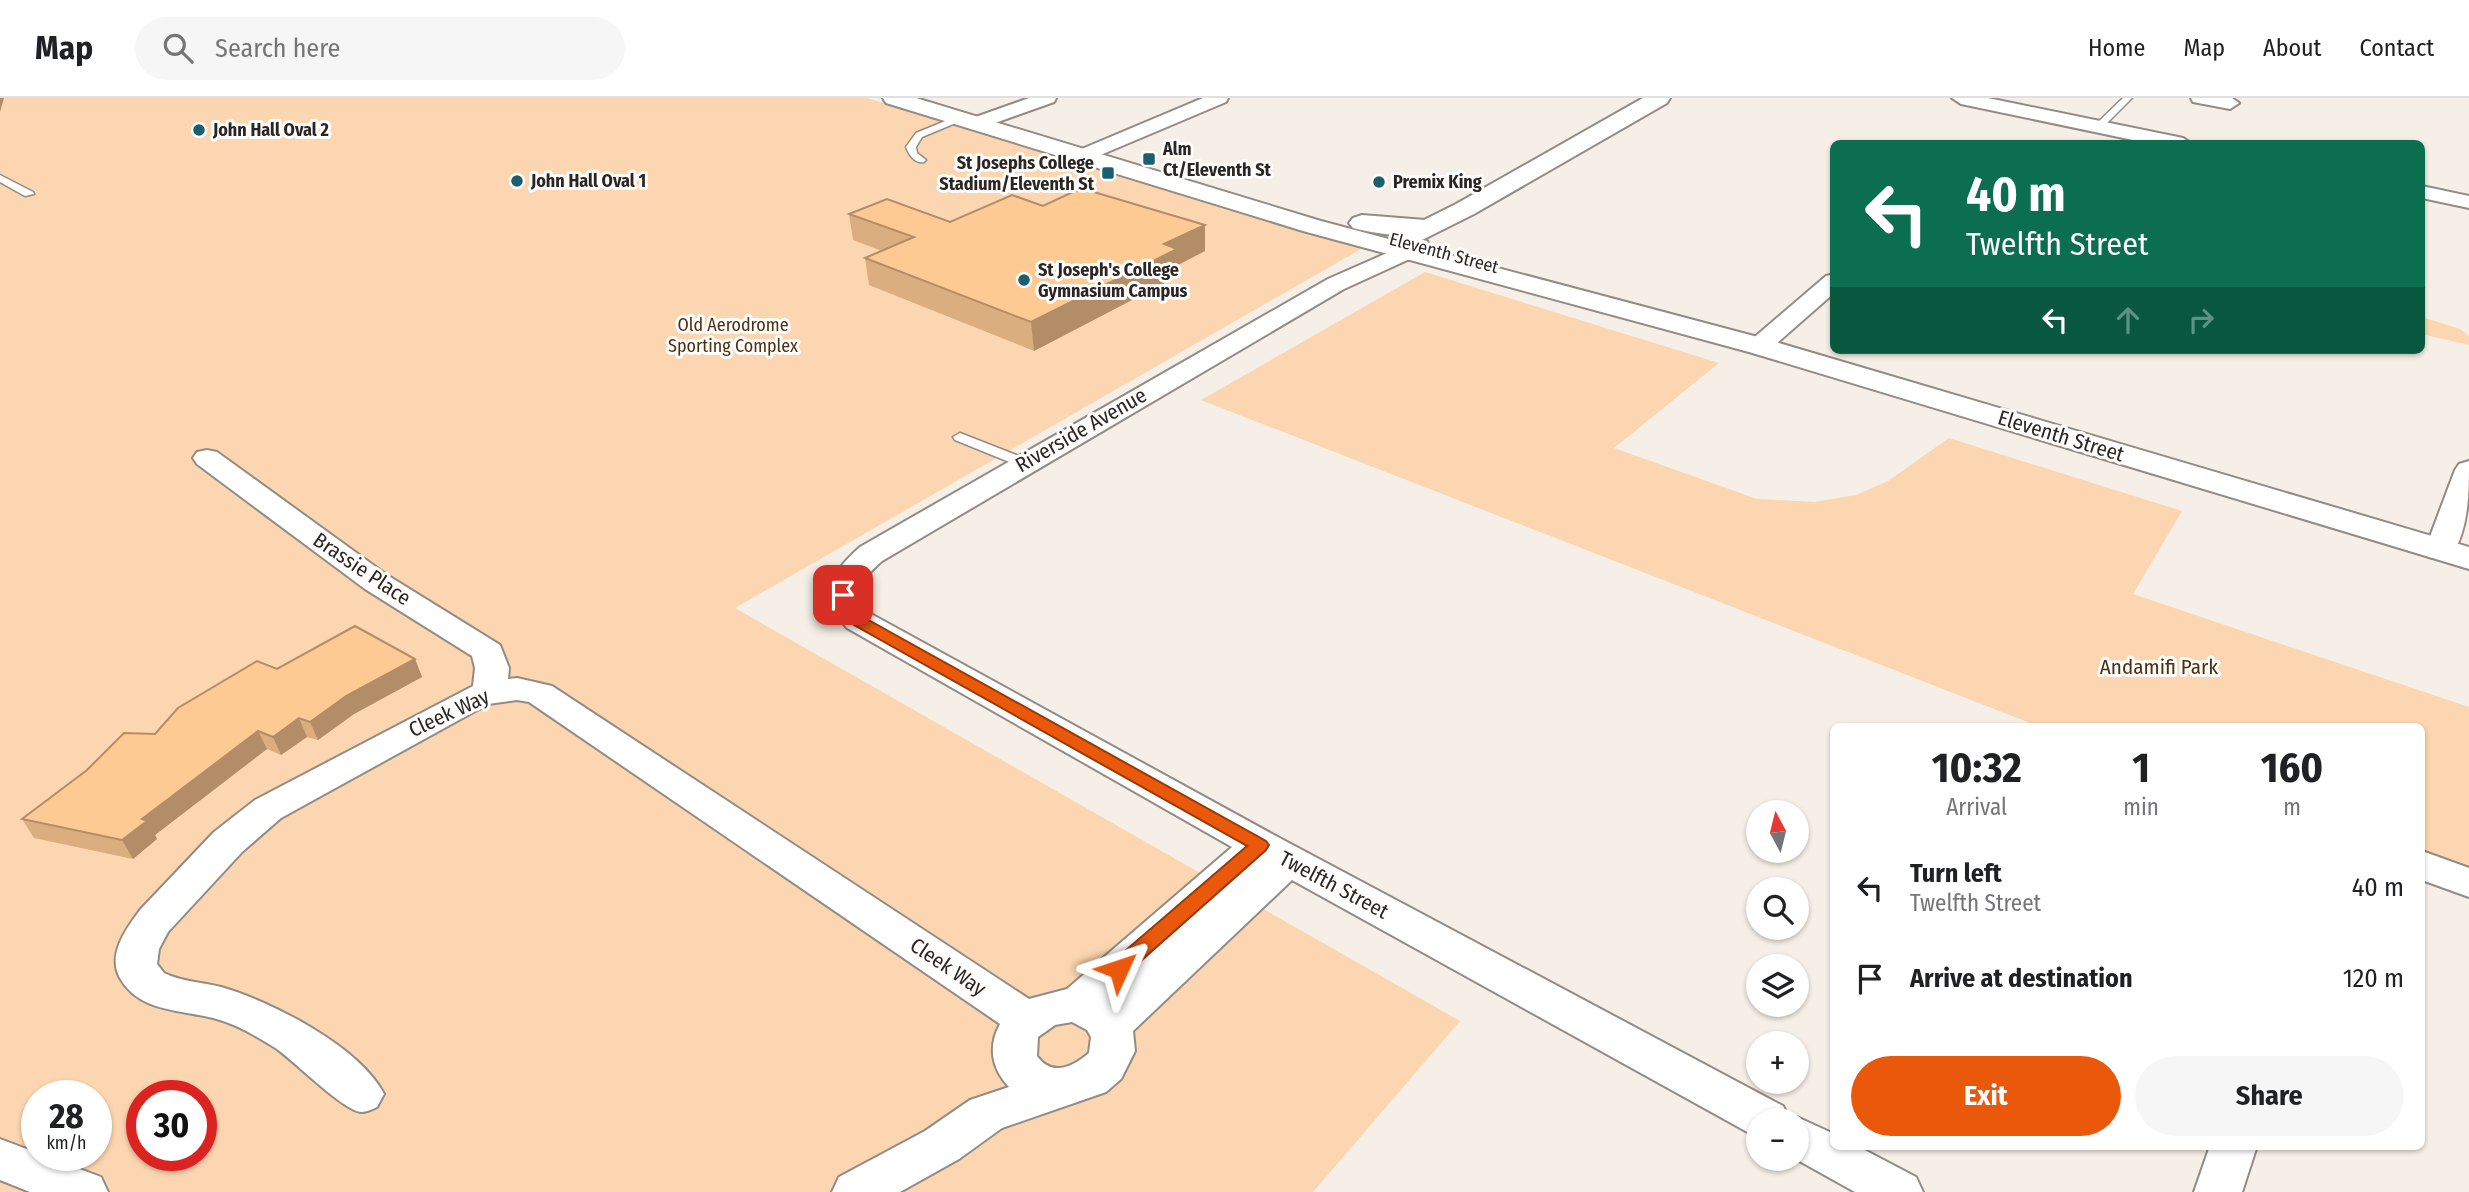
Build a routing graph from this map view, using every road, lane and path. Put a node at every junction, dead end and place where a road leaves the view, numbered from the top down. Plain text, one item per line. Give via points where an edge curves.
1 (894, 98) edge
2 (1047, 98) edge
3 (1219, 98) edge
4 (1659, 98) edge
5 (1961, 98) edge
6 (2128, 98) edge
7 (2200, 98) edge
8 (2230, 103) dead end
9 (968, 120) junction
10 (2099, 126) junction
11 (2164, 140) edge
12 (1084, 155) junction
13 (921, 160) dead end
14 (0, 178) edge
15 (2425, 193) edge
16 (29, 194) dead end
17 (1233, 200) junction
18 (2469, 202) edge
19 (1409, 243) junction
20 (1830, 284) edge
21 (1759, 346) junction
22 (960, 438) dead end
23 (207, 458) dead end
24 (1024, 463) junction
25 (2469, 470) edge
26 (2455, 554) edge
27 (843, 595) joint
28 (490, 692) junction
29 (1274, 853) junction
30 (2425, 866) edge
31 (2469, 883) edge
32 (1094, 1016) junction
33 (1020, 1038) junction
34 (1062, 1087) junction
35 (361, 1094) dead end
36 (1746, 1109) edge
37 (986, 1114) junction
38 (1809, 1143) edge
39 (2233, 1150) edge
40 (0, 1159) edge
41 (84, 1192) edge
42 (856, 1192) edge
43 (1899, 1192) edge
44 (2218, 1192) edge

1 - 9 main road, Eleventh Street
2 - 9 street
3 - 12 street
4 - 19 main road, Riverside Avenue
5 - 10 street
6 - 10 lane
7 - 8 street
9 - 12 main road, Eleventh Street
9 - 13 lane via 919,135 911,147
10 - 11 street
12 - 17 main road, Eleventh Street
14 - 16 lane
15 - 18 street
17 - 19 main road, Eleventh Street via 1312,226
17 - 19 main road, Eleventh Street via 1379,226
19 - 21 main road, Eleventh Street
19 - 24 street, Riverside Avenue
20 - 21 street
21 - 26 main road, Eleventh Street
22 - 24 lane
23 - 28 street, Brassie Place via 376,582 488,652
24 - 27 street, Riverside Avenue via 870,554 855,566
25 - 26 street
27 - 29 street, Twelfth Street via 844,604 859,621
28 - 33 street, Cleek Way via 517,689 540,694
28 - 35 street, Cleek Way via 315,782 245,825 154,921 137,952 136,969 143,981 264,1020 318,1054
29 - 32 street
29 - 36 street, Twelfth Street
30 - 31 street
32 - 33 street via 1057,1007
32 - 34 street via 1115,1039 1114,1053 1095,1076
33 - 34 street via 1019,1068 1044,1085
33 - 37 street via 1008,1080
34 - 37 street
37 - 42 street via 942,1145
38 - 43 street
39 - 44 street
40 - 41 street

